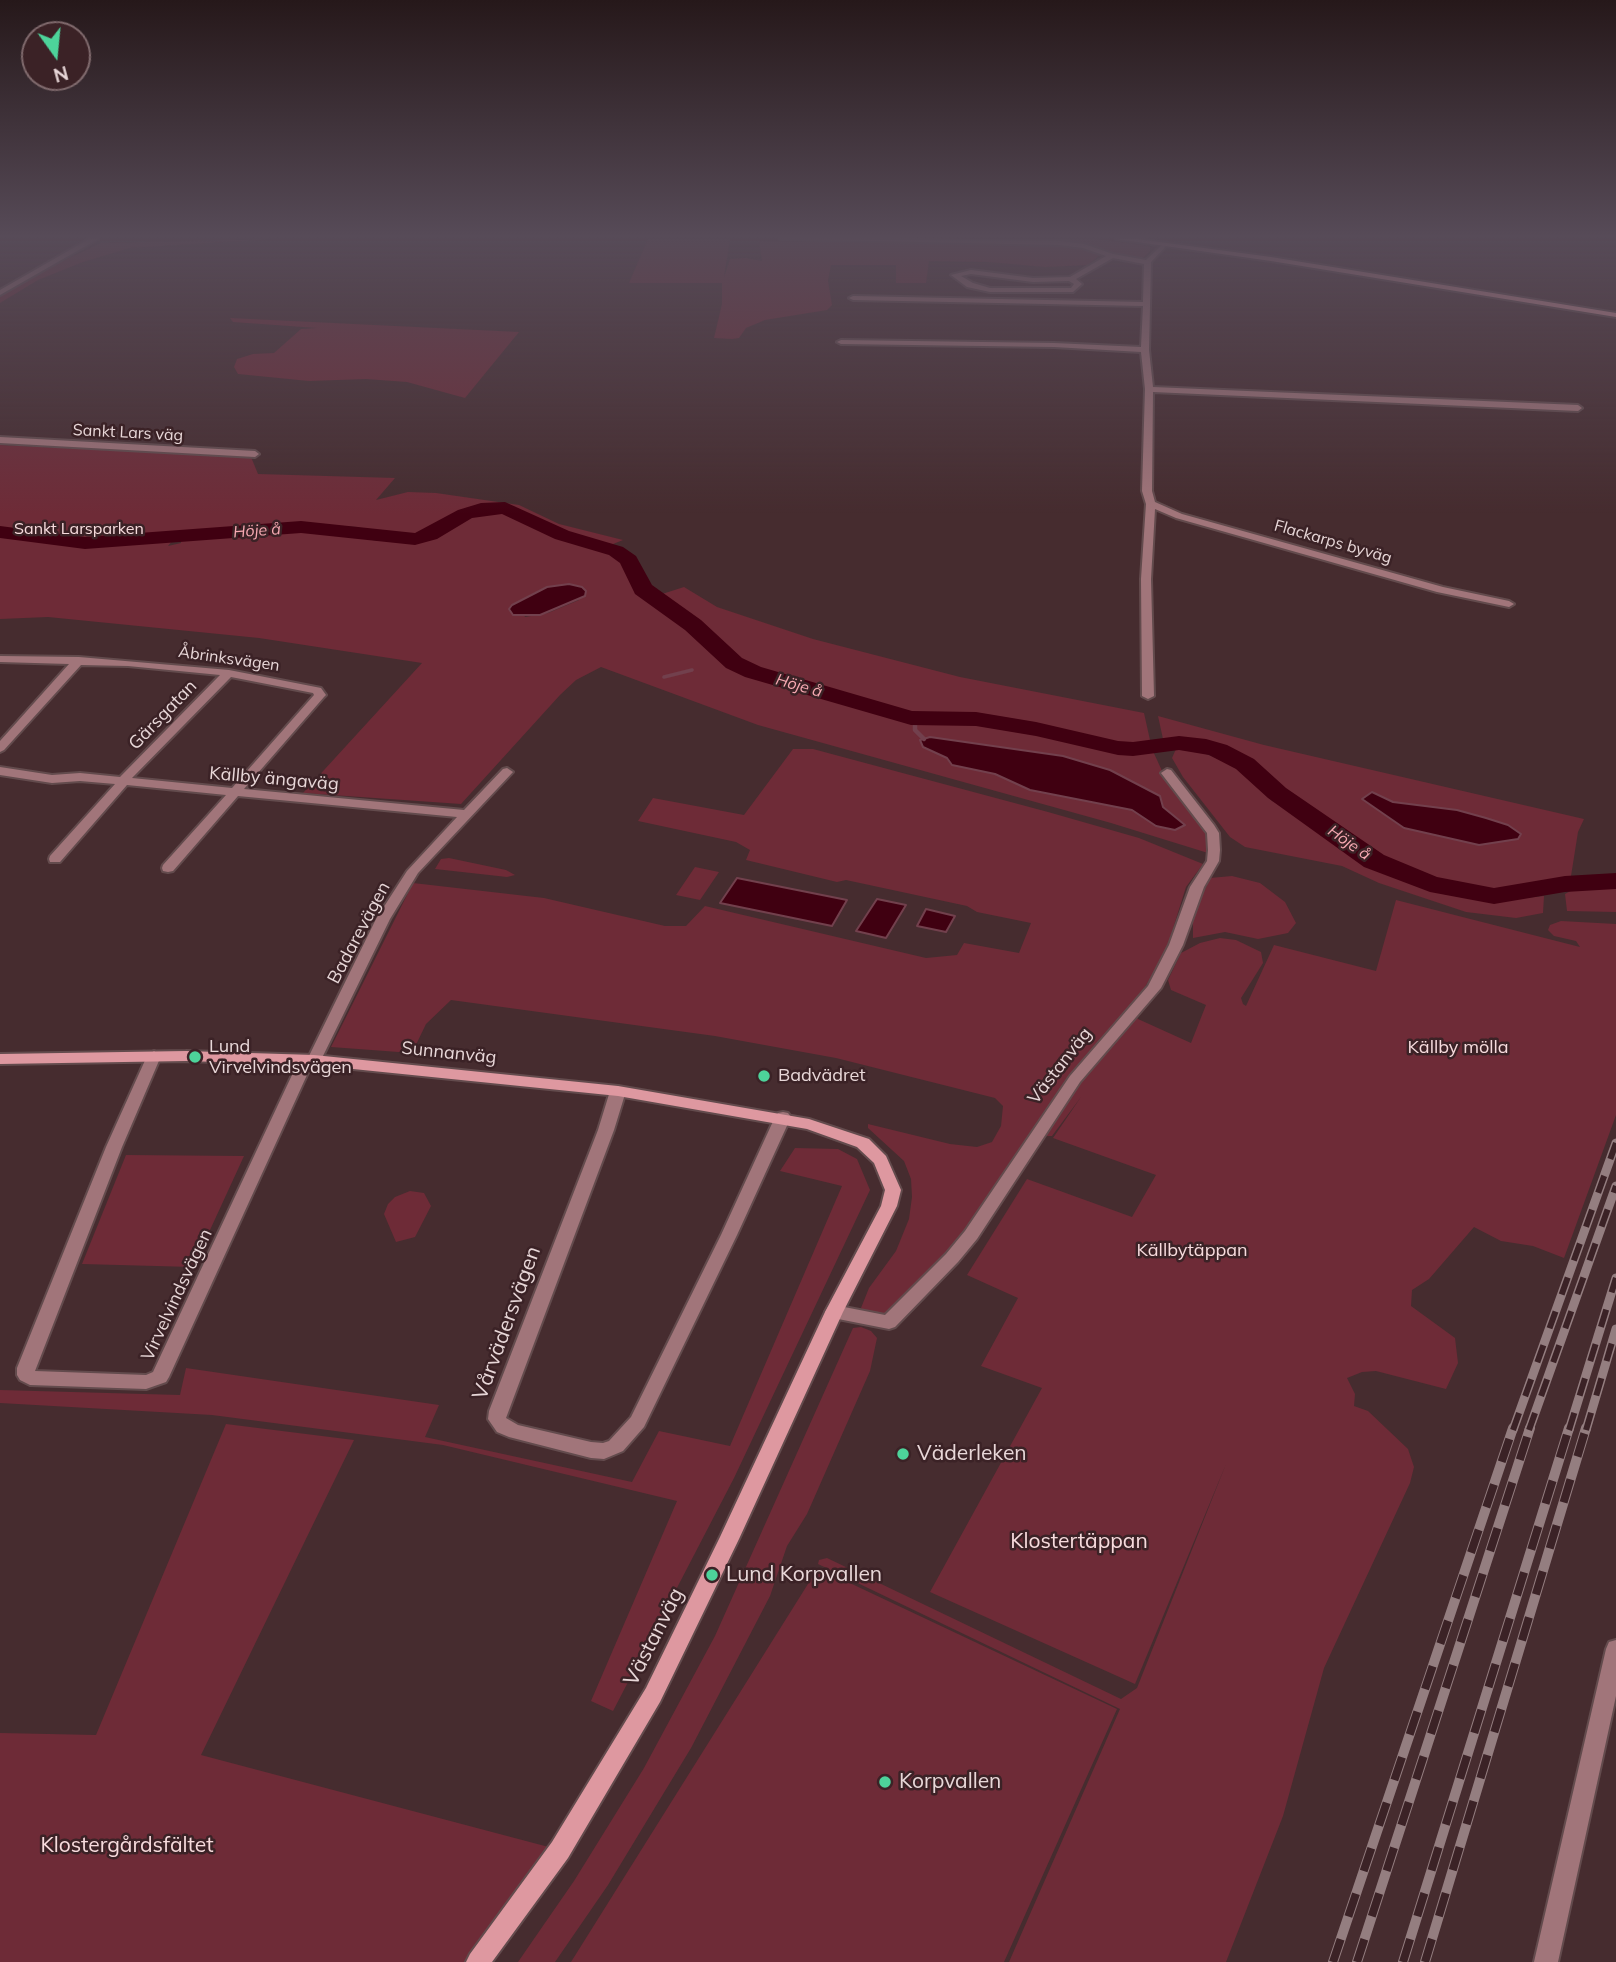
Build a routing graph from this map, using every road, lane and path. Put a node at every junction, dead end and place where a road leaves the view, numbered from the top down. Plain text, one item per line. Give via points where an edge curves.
1 (1146, 331) edge
2 (841, 342) dead end
3 (1145, 350) junction
4 (1149, 389) junction
5 (1578, 408) dead end
6 (0, 440) edge
7 (255, 454) dead end
8 (1150, 504) junction
9 (1509, 604) dead end
10 (0, 659) edge
11 (79, 660) junction
12 (229, 673) junction
13 (1148, 696) dead end
14 (0, 748) edge
15 (0, 771) edge
16 (507, 772) dead end
17 (1167, 773) dead end
18 (123, 782) junction
19 (234, 793) junction
20 (465, 814) junction
21 (55, 859) dead end
22 (168, 868) dead end
23 (154, 1056) junction
24 (0, 1059) edge
25 (310, 1060) junction
26 (618, 1091) junction
27 (783, 1117) junction
28 (880, 1160) joint
29 (834, 1312) junction
30 (1616, 1649) edge
31 (478, 1962) edge
32 (1546, 1962) edge

1 - 3 street
2 - 3 street
3 - 4 street
4 - 5 street
4 - 8 street
6 - 7 street, Sankt Lars väg
8 - 9 street, Flackarps byväg via 1441,590
8 - 13 street
10 - 11 street, Åbrinksvägen
11 - 12 street, Åbrinksvägen
11 - 14 street
12 - 18 street, Gärsgatan
12 - 19 street, Åbrinksvägen via 306,686 320,695
15 - 18 street, Källby ängaväg
16 - 20 street, Badarevägen
17 - 29 street, Västanväg via 1209,825 1214,850 1154,988 1075,1079 971,1235 889,1322
18 - 19 street, Källby ängaväg
18 - 21 street, Gärsgatan
19 - 20 street, Källby ängaväg
19 - 22 street
20 - 25 street, Badarevägen via 413,871
23 - 24 street, Sunnanväg
23 - 25 street, Sunnanväg
23 - 25 street, Virvelvindsvägen via 26,1368 30,1378 146,1382 160,1377
25 - 26 street, Sunnanväg
26 - 27 street, Sunnanväg
26 - 27 street, Vårvädersvägen via 497,1419 515,1432 591,1450 616,1446 638,1422
27 - 28 street, Sunnanväg via 863,1143
28 - 29 street, Västanväg via 891,1183 891,1199
29 - 31 street, Västanväg via 648,1703 560,1850
30 - 32 street

